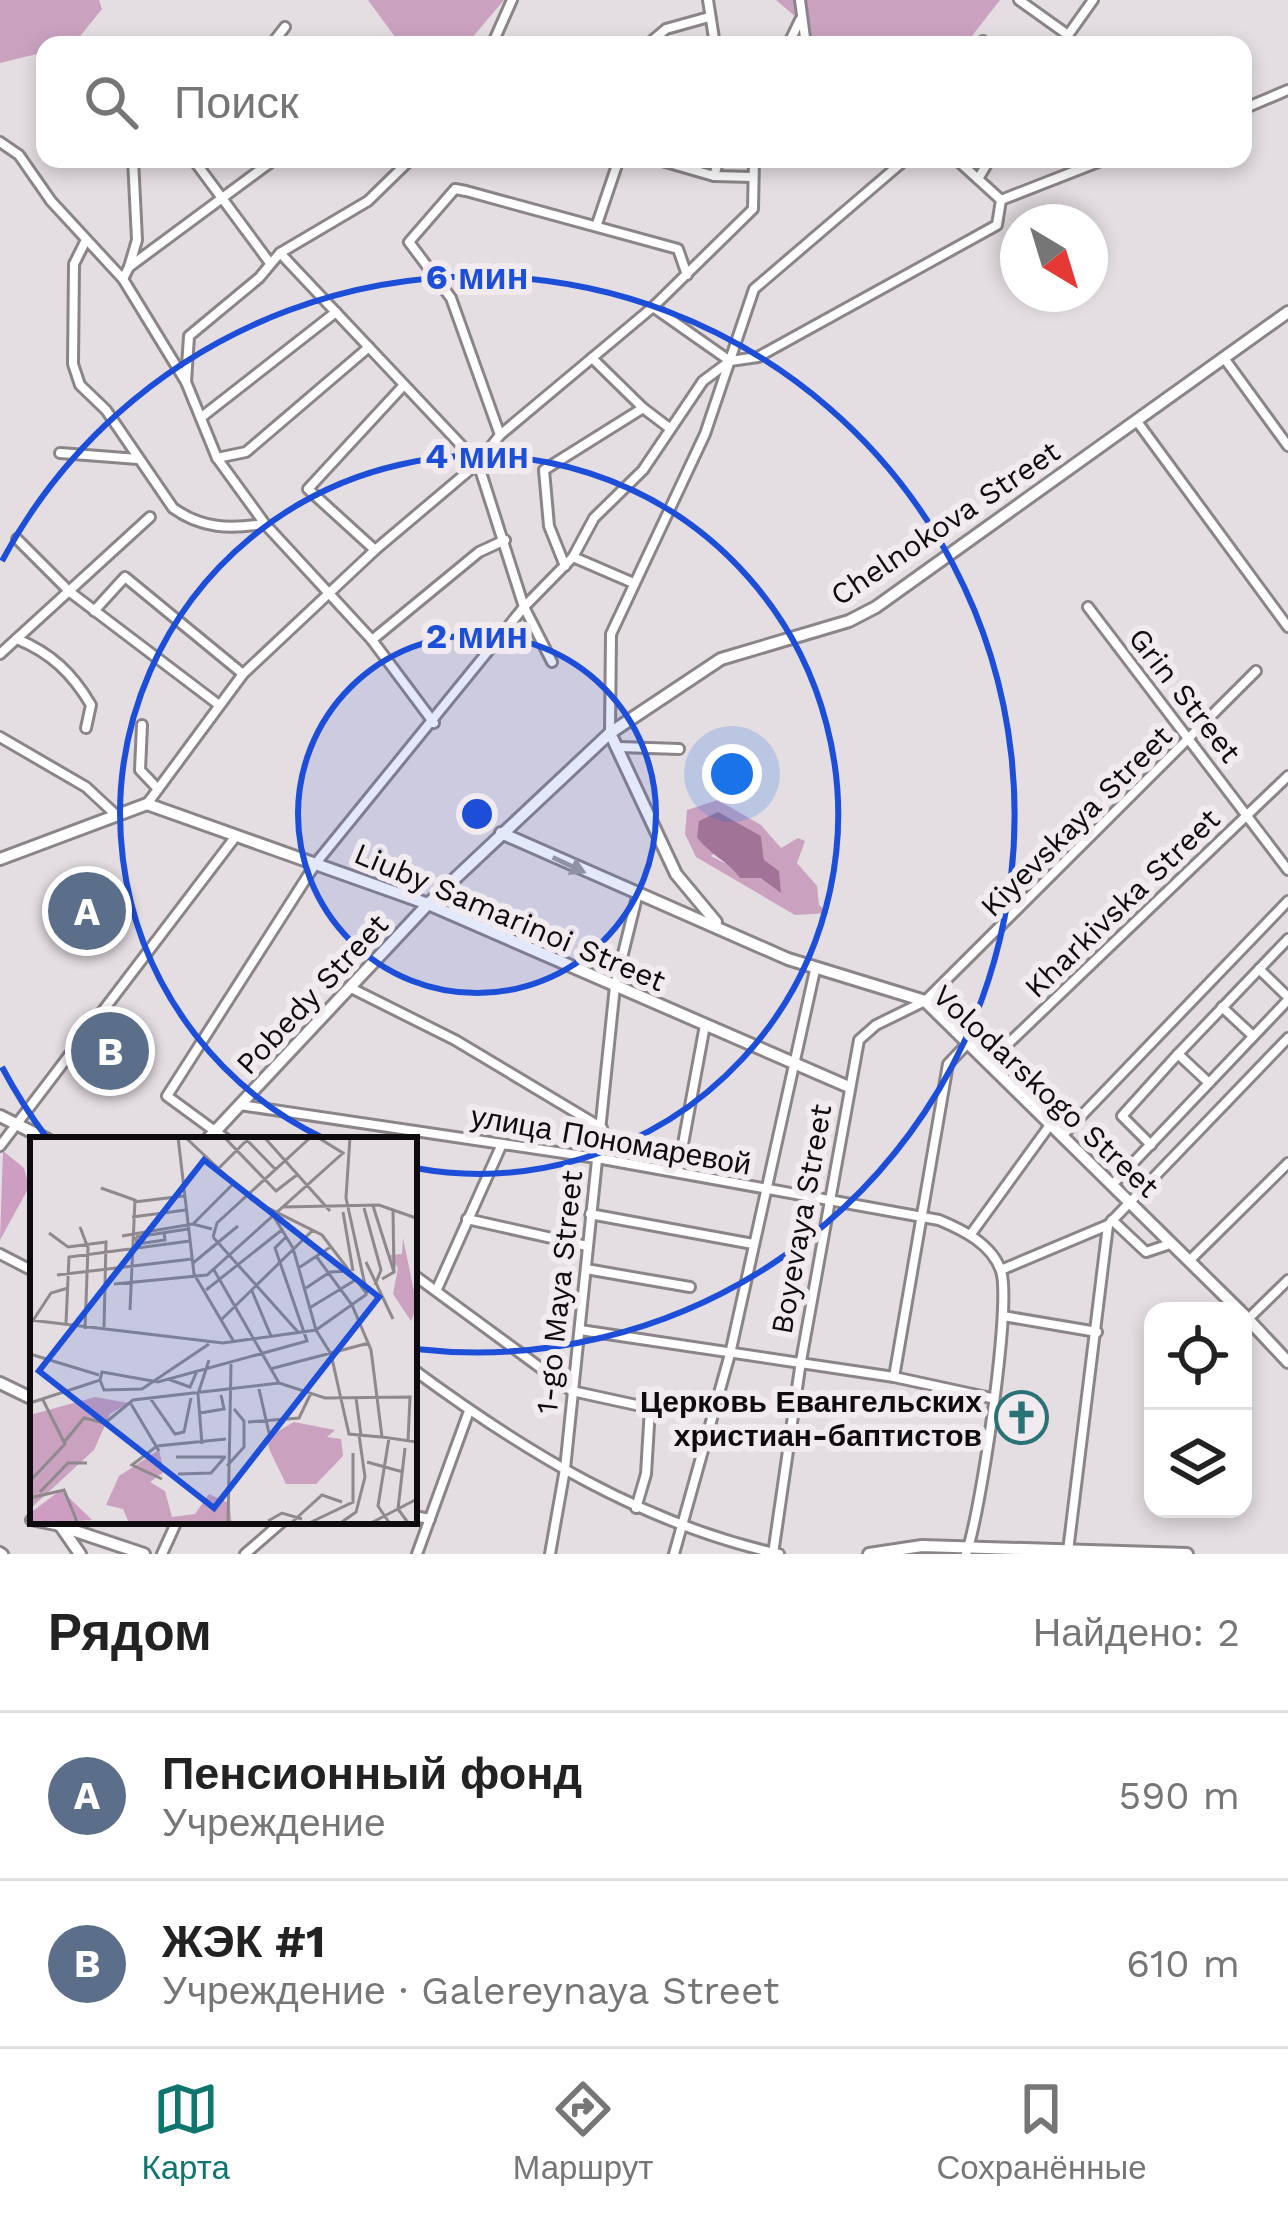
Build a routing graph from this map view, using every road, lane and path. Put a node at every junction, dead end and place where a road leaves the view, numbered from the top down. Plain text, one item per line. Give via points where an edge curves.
1 (512, 0) edge
2 (708, 0) edge
3 (800, 0) edge
4 (1019, 0) edge
5 (1093, 0) edge
6 (709, 16) junction
7 (800, 20) junction
8 (285, 27) dead end
9 (1068, 34) joint
10 (278, 36) edge
11 (496, 36) edge
12 (658, 36) edge
13 (713, 36) edge
14 (792, 36) edge
15 (804, 36) edge
16 (1288, 90) edge
17 (1252, 105) edge
18 (0, 142) edge
19 (133, 168) edge
20 (200, 168) edge
21 (264, 168) edge
22 (402, 168) edge
23 (616, 168) edge
24 (686, 168) edge
25 (716, 168) edge
26 (754, 168) edge
27 (895, 168) edge
28 (966, 168) edge
29 (984, 168) edge
30 (1083, 168) edge
31 (714, 176) junction
32 (753, 177) junction
33 (978, 178) junction
34 (224, 199) junction
35 (1000, 200) junction
36 (597, 224) junction
37 (86, 240) junction
38 (280, 253) junction
39 (271, 264) junction
40 (129, 267) junction
41 (687, 276) junction
42 (123, 279) junction
43 (653, 307) junction
44 (1288, 311) edge
45 (336, 312) junction
46 (369, 347) junction
47 (592, 358) junction
48 (1224, 358) junction
49 (730, 361) junction
50 (186, 382) junction
51 (404, 385) junction
52 (644, 408) junction
53 (203, 416) junction
54 (1136, 421) junction
55 (668, 427) junction
56 (500, 435) junction
57 (1288, 446) edge
58 (60, 453) dead end
59 (217, 458) junction
60 (140, 459) junction
61 (478, 463) junction
62 (150, 517) dead end
63 (265, 524) junction
64 (17, 539) dead end
65 (506, 540) junction
66 (375, 550) junction
67 (574, 556) junction
68 (565, 566) junction
69 (631, 582) junction
70 (70, 592) junction
71 (332, 592) junction
72 (524, 607) junction
73 (1088, 607) dead end
74 (94, 611) junction
75 (1288, 627) edge
76 (17, 639) junction
77 (372, 640) junction
78 (0, 654) edge
79 (552, 662) dead end
80 (1256, 671) dead end
81 (243, 674) junction
82 (219, 705) junction
83 (434, 723) junction
84 (142, 725) dead end
85 (86, 728) dead end
86 (610, 734) junction
87 (0, 737) edge
88 (1192, 740) junction
89 (619, 746) junction
90 (679, 749) dead end
91 (1288, 776) edge
92 (158, 789) junction
93 (147, 804) junction
94 (115, 814) junction
95 (1247, 817) junction
96 (501, 833) junction
97 (236, 836) junction
98 (0, 859) edge
99 (316, 863) junction
100 (1288, 870) edge
101 (638, 893) junction
102 (1288, 901) edge
103 (428, 904) junction
104 (723, 928) junction
105 (1288, 939) edge
106 (1258, 969) junction
107 (815, 970) junction
108 (615, 986) junction
109 (352, 988) junction
110 (1288, 999) edge
111 (925, 1001) junction
112 (1222, 1007) junction
113 (705, 1025) junction
114 (1253, 1036) junction
115 (1288, 1038) edge
116 (968, 1043) junction
117 (1178, 1054) junction
118 (988, 1063) junction
119 (791, 1064) junction
120 (1209, 1083) junction
121 (849, 1087) junction
122 (240, 1105) junction
123 (0, 1116) edge
124 (1050, 1125) junction
125 (14, 1126) junction
126 (602, 1128) junction
127 (211, 1136) edge
128 (1062, 1136) junction
129 (41, 1137) edge
130 (502, 1144) junction
131 (1151, 1144) junction
132 (0, 1146) edge
133 (597, 1157) junction
134 (1288, 1162) edge
135 (678, 1172) junction
136 (1112, 1185) junction
137 (765, 1191) junction
138 (831, 1199) junction
139 (1130, 1202) junction
140 (590, 1214) junction
141 (922, 1219) junction
142 (467, 1220) junction
143 (1110, 1223) junction
144 (971, 1234) junction
145 (753, 1244) junction
146 (1170, 1244) junction
147 (587, 1246) junction
148 (0, 1254) edge
149 (1189, 1262) junction
150 (30, 1269) edge
151 (586, 1269) junction
152 (1001, 1270) junction
153 (417, 1277) edge
154 (1288, 1280) edge
155 (690, 1287) dead end
156 (437, 1289) junction
157 (1231, 1302) edge
158 (1252, 1308) edge
159 (1003, 1316) junction
160 (1252, 1323) edge
161 (580, 1330) junction
162 (1097, 1332) junction
163 (730, 1354) junction
164 (801, 1361) junction
165 (1288, 1362) edge
166 (417, 1372) edge
167 (894, 1377) junction
168 (0, 1383) edge
169 (572, 1391) junction
170 (30, 1398) edge
171 (991, 1398) junction
172 (470, 1411) junction
173 (565, 1469) junction
174 (636, 1508) junction
175 (417, 1517) edge
176 (430, 1520) junction
177 (62, 1524) edge
178 (63, 1524) edge
179 (175, 1524) edge
180 (280, 1524) edge
181 (680, 1528) junction
182 (84, 1535) junction
183 (103, 1541) junction
184 (1068, 1551) junction
185 (967, 1552) edge
186 (772, 1553) edge
187 (87, 1554) edge
188 (144, 1554) edge
189 (162, 1554) edge
190 (245, 1554) edge
191 (417, 1554) edge
192 (550, 1554) edge
193 (674, 1554) edge
194 (868, 1554) edge
195 (1187, 1554) edge

1 - 11 street
2 - 6 street
3 - 7 street
4 - 9 street
5 - 9 street
6 - 12 street
6 - 13 street
7 - 14 street
7 - 15 street
8 - 10 street
16 - 17 street
18 - 37 street
19 - 40 street via 137,240
20 - 34 street
21 - 34 street
22 - 38 street via 368,201
23 - 36 street
24 - 31 street
25 - 31 street
26 - 32 street
27 - 49 street via 754,289
28 - 33 street
29 - 33 street
30 - 35 street
31 - 32 street
32 - 41 street via 753,209
33 - 35 street
34 - 39 street
34 - 40 street
35 - 49 street via 998,225 973,241 758,357
36 - 41 street via 678,249
36 - 56 street via 454,189 409,242 451,298
37 - 42 street
37 - 60 street via 74,264 73,364 80,385
38 - 39 street
38 - 45 street
39 - 50 street via 189,336
40 - 42 street
41 - 43 street
42 - 50 street
43 - 47 street
43 - 49 street
44 - 48 main road, Chelnokova Street
45 - 46 street
45 - 53 street
46 - 51 street
46 - 59 street via 246,452
47 - 52 street
47 - 56 street
48 - 54 main road, Chelnokova Street
48 - 57 street
49 - 55 street
49 - 69 street via 704,434
50 - 53 street
51 - 61 street
51 - 66 street via 308,489
52 - 55 street
52 - 68 street via 544,470 549,526
53 - 59 street
54 - 75 street
54 - 86 main road, Chelnokova Street via 876,607 721,658
55 - 67 street via 643,470 594,518
56 - 61 street
58 - 60 street
59 - 63 street
60 - 63 street via 188,519 229,530
61 - 65 street
61 - 66 street
62 - 70 street
63 - 71 street
64 - 70 street
65 - 72 street
65 - 77 street
66 - 71 street
67 - 68 street
67 - 69 street
68 - 72 street
69 - 86 street via 608,659
70 - 74 street
70 - 76 street
71 - 77 street
71 - 81 street
72 - 79 street
72 - 83 street
73 - 88 street, Grin Street
74 - 81 street via 125,577
74 - 82 street
76 - 78 street
76 - 85 street via 49,652 84,693 92,705
77 - 83 street
80 - 88 street, Kiyevskaya Street
81 - 82 street
82 - 92 street
83 - 99 street
84 - 92 street via 140,770
86 - 89 main road, Volodarskogo Street
86 - 96 main road, Pobedy Street
87 - 94 street via 86,787
88 - 95 street, Grin Street
88 - 111 street, Kiyevskaya Street
89 - 90 street
89 - 104 main road, Volodarskogo Street via 676,874
91 - 95 street, Kharkivska Street
92 - 93 street
93 - 94 main road
93 - 97 main road, Liuby Samarinoi Street
94 - 98 main road
95 - 100 street, Grin Street
95 - 118 street, Kharkivska Street
96 -> 101 main road, Volodarskogo Street
96 - 103 main road, Pobedy Street
97 - 99 main road, Liuby Samarinoi Street
97 - 125 street
99 - 103 main road, Liuby Samarinoi Street
99 - 127 street via 167,1096
101 - 104 main road, Volodarskogo Street
101 - 108 street, 1-go Maya Street
102 - 128 street
103 - 108 main road, Liuby Samarinoi Street
103 - 109 main road, Pobedy Street
104 - 107 main road, Volodarskogo Street
105 - 106 street
106 - 110 street
106 - 112 street
107 - 111 main road, Volodarskogo Street
107 - 119 street
108 - 113 main road, Liuby Samarinoi Street
108 - 126 street, 1-go Maya Street
109 - 122 main road, Pobedy Street
109 - 126 street
110 - 114 street
111 - 116 main road, Volodarskogo Street
111 - 121 street, Boyevaya Street via 860,1040
112 - 114 street
112 - 117 street
113 - 119 main road, Liuby Samarinoi Street
113 - 135 street
114 - 120 street
115 - 139 street
116 - 118 main road, Volodarskogo Street
116 - 141 street via 948,1064
117 - 120 street
117 - 131 street via 1122,1116
118 - 124 main road, Volodarskogo Street
119 - 121 main road, Liuby Samarinoi Street
119 - 137 street
120 - 131 street
121 - 138 street, Boyevaya Street
122 - 127 main road, Pobedy Street
122 - 130 street, улица Пономаревой
123 - 125 main road
124 - 128 main road, Volodarskogo Street
124 - 144 street
125 - 129 main road
125 - 132 street
126 - 133 street, 1-go Maya Street
128 - 136 main road, Volodarskogo Street
130 - 133 street, улица Пономаревой
130 - 142 street
131 - 136 street
133 - 135 street, улица Пономаревой
133 - 140 street, 1-go Maya Street
134 - 149 street
135 - 137 street, улица Пономаревой
136 - 139 main road, Volodarskogo Street
137 - 138 street, улица Пономаревой
137 - 145 street
138 - 141 street, улица Пономаревой
138 - 164 street, Boyevaya Street
139 - 143 street
139 - 146 main road, Volodarskogo Street
140 - 145 street
140 - 147 street, 1-go Maya Street
141 - 144 street, улица Пономаревой
141 - 167 street
142 - 147 street
142 - 156 street
143 - 146 street via 1146,1252
143 - 152 street
143 - 162 street
144 - 152 street
145 - 163 street
146 - 149 main road, Volodarskogo Street
147 - 151 street, 1-go Maya Street
148 - 150 street
149 - 157 main road, Volodarskogo Street
151 - 155 street
151 - 161 street, 1-go Maya Street
152 - 159 street
153 - 156 street
154 - 158 street
156 - 169 street
159 - 162 street
159 - 171 street
160 - 165 main road, Volodarskogo Street
161 - 163 street
161 - 169 street, 1-go Maya Street
162 - 184 street
163 - 164 street
163 - 181 street
164 - 167 street
164 - 186 street, Boyevaya Street
166 - 172 street
167 - 171 street
168 - 170 main road
169 - 173 street, 1-go Maya Street
169 - 174 street via 650,1408
171 - 185 street
172 - 173 street
172 - 176 street
173 - 174 street
173 - 192 street, 1-go Maya Street
174 - 181 street
175 - 176 street
176 - 191 street
177 - 187 main road
178 - 182 main road
179 - 189 street
180 - 190 street
181 - 186 street
181 - 193 street
182 - 183 main road
182 - 187 main road
183 - 187 main road
183 - 188 main road
184 - 185 main road
184 - 195 main road
185 - 194 main road via 922,1546

